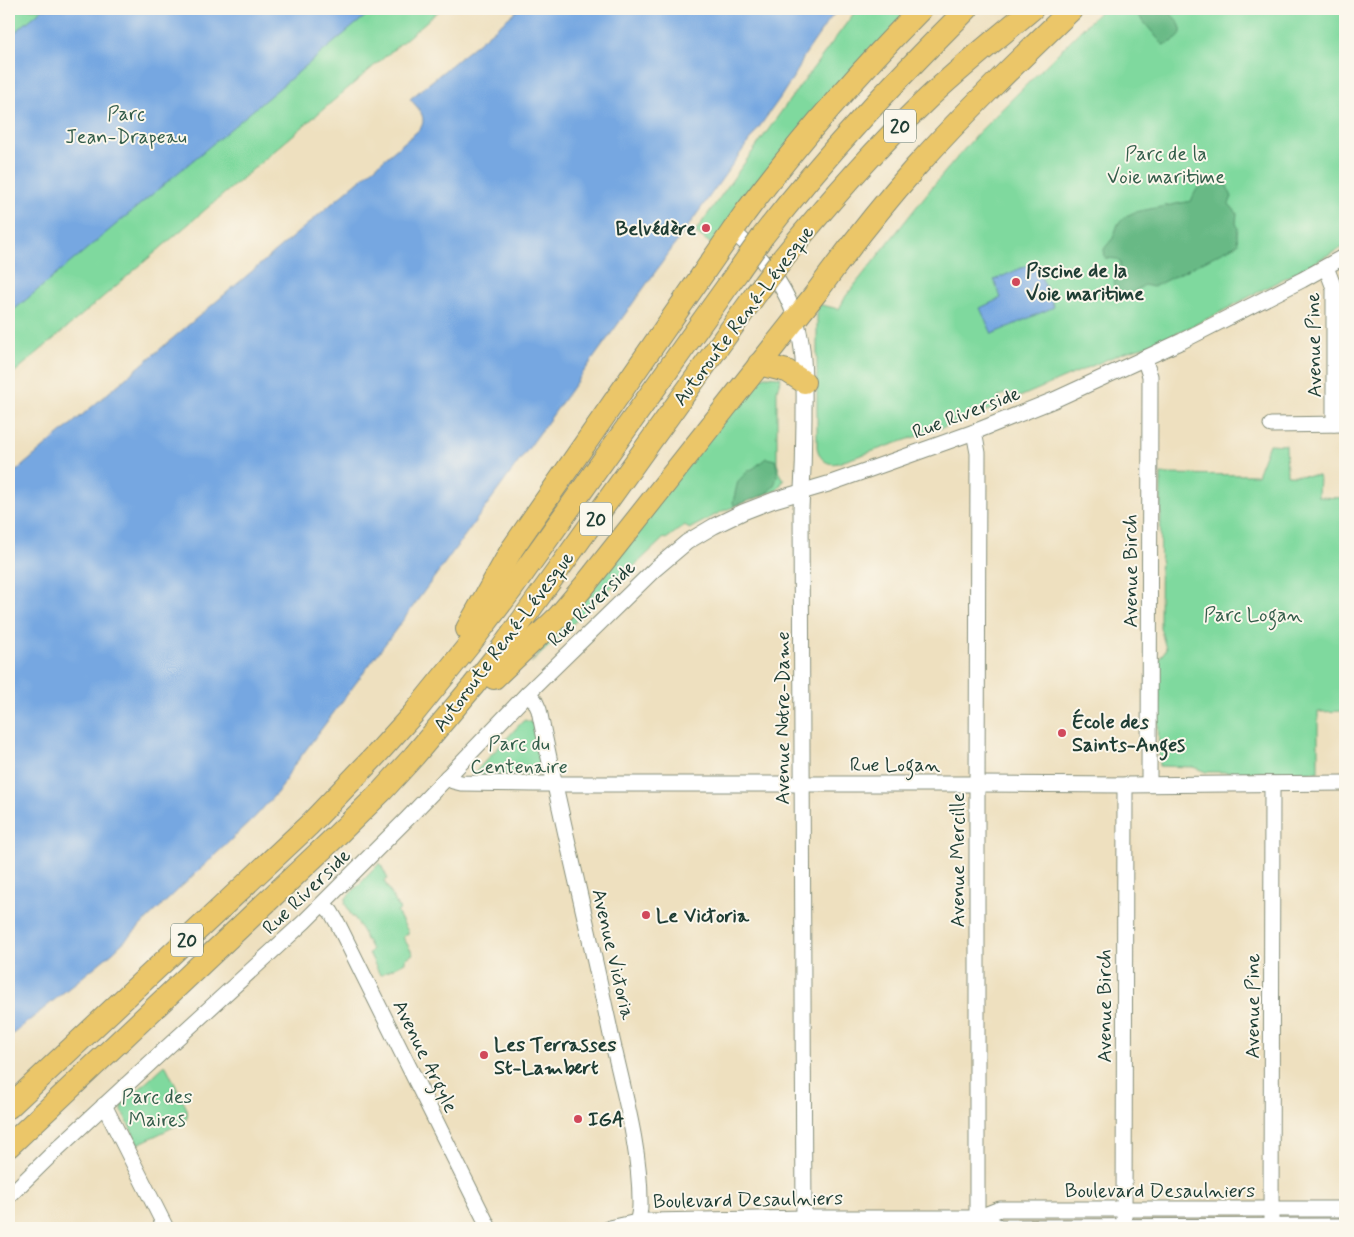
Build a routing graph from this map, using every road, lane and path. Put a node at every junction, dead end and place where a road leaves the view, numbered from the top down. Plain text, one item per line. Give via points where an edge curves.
1 (921, 9) edge
2 (967, 9) edge
3 (1032, 9) edge
4 (1072, 9) edge
5 (732, 231) junction
6 (1345, 256) edge
7 (1326, 267) junction
8 (795, 318) junction
9 (1144, 358) junction
10 (759, 364) junction
11 (804, 382) junction
12 (1340, 424) edge
13 (1271, 425) dead end
14 (974, 432) junction
15 (803, 491) junction
16 (528, 693) junction
17 (429, 695) junction
18 (429, 738) junction
19 (447, 777) junction
20 (1345, 783) edge
21 (554, 784) junction
22 (802, 784) junction
23 (977, 784) junction
24 (1149, 784) junction
25 (1272, 784) junction
26 (1125, 785) junction
27 (323, 904) junction
28 (104, 1105) junction
29 (9, 1107) edge
30 (9, 1146) edge
31 (9, 1196) edge
32 (1271, 1209) junction
33 (1345, 1209) edge
34 (1124, 1210) junction
35 (804, 1223) edge
36 (977, 1223) edge
37 (637, 1225) edge
38 (1345, 1226) edge
39 (1124, 1227) edge
40 (1271, 1227) edge
41 (166, 1228) edge
42 (489, 1228) edge
43 (610, 1228) edge

1 - 5 highway via 826,111
2 - 17 highway, Autoroute René-Lévesque / 20, bridge via 829,155 763,236 511,590
3 - 18 highway, Autoroute René-Lévesque / 20, bridge via 901,124 783,258 515,631
4 - 8 highway via 916,167
5 - 8 street, Avenue Notre-Dame via 762,258 784,291
5 - 17 highway via 512,548
6 - 7 street, Rue Riverside
7 - 9 street, Rue Riverside
7 - 12 street, Avenue Pine via 1334,288
8 - 10 highway
8 - 11 street, Avenue Notre-Dame via 802,348
9 - 14 street, Rue Riverside via 1054,400
9 - 24 street, Avenue Birch via 1150,376
10 - 11 highway via 787,371
10 - 18 highway via 558,616
11 - 15 street, Avenue Notre-Dame
12 - 13 street
14 - 15 street, Rue Riverside
14 - 23 street, Avenue Mercille via 978,453
15 - 16 street, Rue Riverside via 743,512 687,542
15 - 22 street, Avenue Notre-Dame
16 - 19 street, Rue Riverside
16 - 21 street, Avenue Victoria via 539,710
17 - 29 highway, Autoroute René-Lévesque / 20 via 309,824
18 - 30 highway, Autoroute René-Lévesque / 20 via 382,791 330,842
19 - 21 street, Rue Logan via 461,783
19 - 27 street, Rue Riverside
20 - 25 street, Rue Logan
21 - 22 street, Rue Logan
21 - 37 street, Avenue Victoria via 635,1144 640,1208
22 - 23 street, Rue Logan
22 - 35 street, Avenue Notre-Dame
23 - 26 street, Rue Logan
23 - 36 street, Avenue Mercille
24 - 25 street, Rue Logan
24 - 26 street, Rue Logan
25 - 32 street, Avenue Pine
26 - 34 street, Avenue Birch
27 - 28 street, Rue Riverside
27 - 42 street, Avenue Argyle via 338,924
28 - 31 street, Rue Riverside
28 - 41 street
32 - 33 street, Boulevard Desaulniers
32 - 34 street, Boulevard Desaulniers
32 - 40 street, Avenue Pine
34 - 36 street, Boulevard Desaulniers via 1000,1210
34 - 39 street, Avenue Birch
35 - 36 street, Boulevard Desaulniers
35 - 37 street, Boulevard Desaulniers
36 - 39 street, Boulevard Desaulniers via 1000,1227
37 - 43 street, Boulevard Desaulniers
38 - 40 street, Boulevard Desaulniers
39 - 40 street, Boulevard Desaulniers

